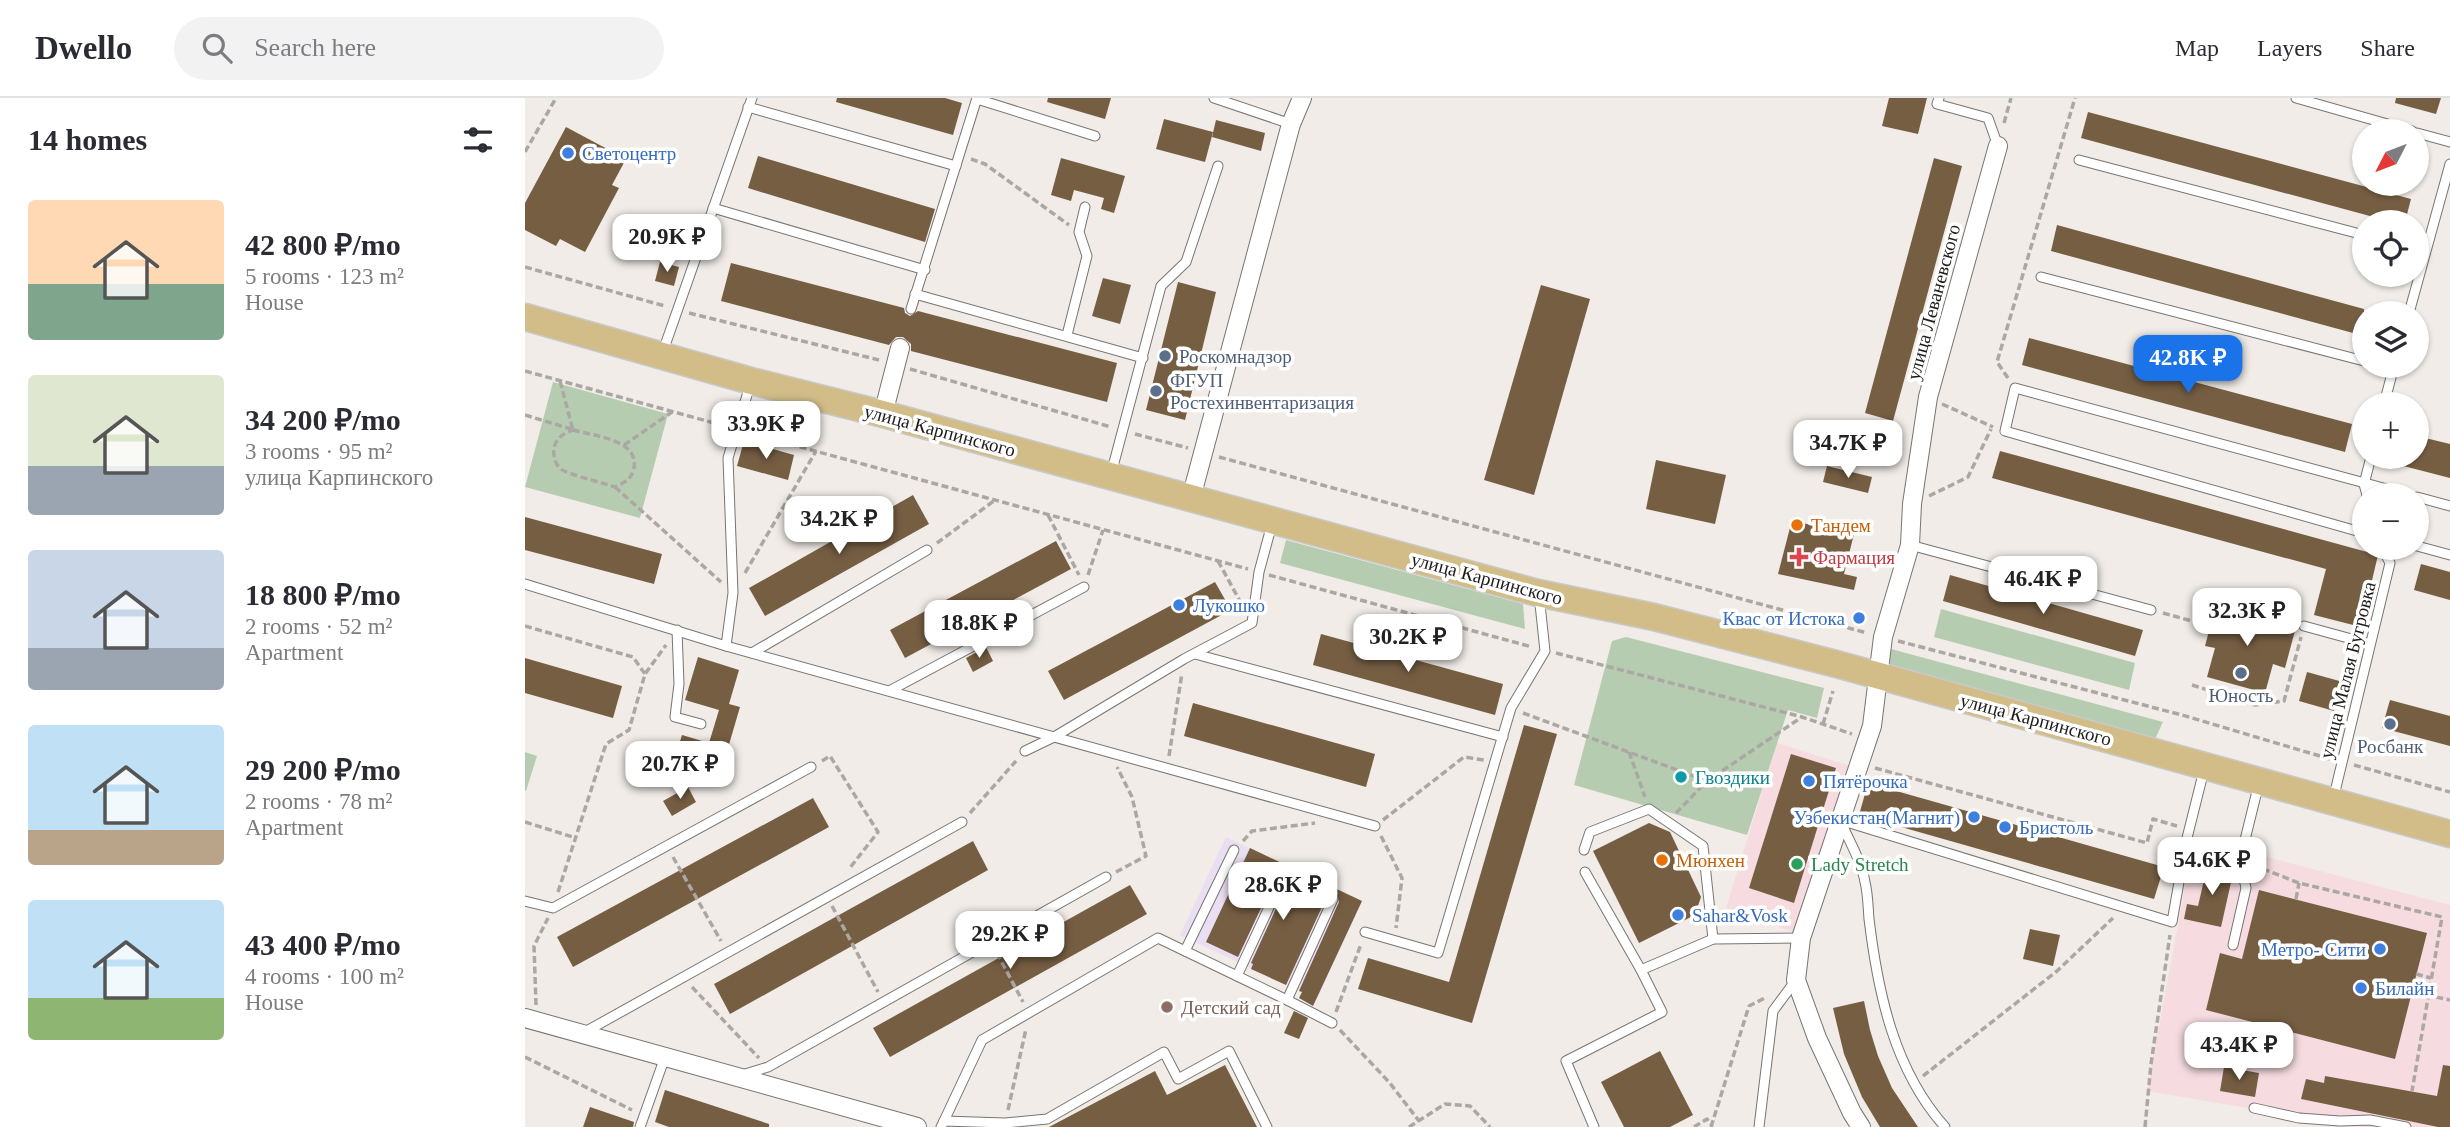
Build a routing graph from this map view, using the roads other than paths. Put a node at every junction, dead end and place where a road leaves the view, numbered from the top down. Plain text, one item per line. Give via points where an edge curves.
1 (1214, 98) edge
2 (1302, 98) edge
3 (1939, 98) edge
4 (2296, 98) edge
5 (977, 99) edge
6 (750, 103) edge
7 (2369, 119) edge
8 (1291, 124) junction
9 (1095, 136) dead end
10 (2429, 136) edge
11 (2450, 142) edge
12 (1998, 146) joint
13 (2080, 160) dead end
14 (2450, 164) edge
15 (956, 166) junction
16 (1218, 166) dead end
17 (1085, 207) dead end
18 (713, 208) junction
19 (2429, 226) edge
20 (2352, 232) edge
21 (925, 270) junction
22 (2041, 277) dead end
23 (915, 294) junction
24 (911, 309) dead end
25 (525, 317) edge
26 (1067, 335) junction
27 (662, 354) junction
28 (898, 356) road end
29 (1143, 358) junction
30 (2352, 358) edge
31 (751, 381) junction
32 (883, 414) junction
33 (1111, 476) junction
34 (2360, 483) edge
35 (1191, 498) junction
36 (2429, 500) edge
37 (2450, 506) edge
38 (1273, 520) junction
39 (2352, 530) edge
40 (1910, 545) junction
41 (2429, 549) edge
42 (927, 550) road end
43 (2450, 555) edge
44 (2389, 560) edge
45 (525, 584) edge
46 (1084, 587) road end
47 (1538, 593) junction
48 (2151, 610) road end
49 (2304, 626) road end
50 (677, 630) junction
51 (2370, 644) junction
52 (726, 646) junction
53 (752, 653) junction
54 (1195, 654) junction
55 (1877, 675) junction
56 (891, 690) junction
57 (701, 724) dead end
58 (1054, 737) junction
59 (1503, 737) junction
60 (1025, 751) road end
61 (2204, 766) junction
62 (811, 768) dead end
63 (2260, 781) junction
64 (2333, 802) junction
65 (1840, 820) junction
66 (962, 822) road end
67 (1375, 826) road end
68 (2450, 834) edge
69 (1234, 850) road end
70 (1584, 850) dead end
71 (1585, 872) dead end
72 (1285, 873) dead end
73 (1106, 877) road end
74 (1333, 899) dead end
75 (525, 901) edge
76 (1365, 932) road end
77 (1801, 938) junction
78 (1713, 939) junction
79 (2233, 945) dead end
80 (1185, 951) junction
81 (1641, 970) junction
82 (1237, 976) junction
83 (1796, 980) junction
84 (1287, 1000) junction
85 (531, 1019) edge
86 (1332, 1023) road end
87 (581, 1033) junction
88 (665, 1057) junction
89 (736, 1077) junction
90 (2254, 1108) dead end
91 (2299, 1122) edge
92 (1049, 1123) edge
93 (942, 1124) edge
94 (640, 1127) edge
95 (917, 1127) edge
96 (1267, 1127) edge
97 (1594, 1127) edge
98 (1759, 1127) edge
99 (1861, 1127) edge
100 (1945, 1127) edge
101 (2406, 1127) edge

1 - 8 lane
2 - 8 street
3 - 12 lane via 1937,104 1988,118
4 - 7 lane
5 - 9 lane
5 - 15 lane
6 - 15 lane
6 - 18 lane
8 - 35 street
10 - 11 lane
12 - 40 street, улица Леваневского via 1929,397
13 - 20 lane
14 - 19 lane
15 - 21 lane
16 - 29 lane via 1186,262 1161,286
17 - 26 lane via 1079,232 1087,256
18 - 21 lane
18 - 27 lane
21 - 23 lane
22 - 30 lane
23 - 24 lane
23 - 26 lane
25 - 27 main road, улица Карпинского
26 - 29 lane
27 - 31 main road, улица Карпинского
28 - 32 street
29 - 33 lane
31 - 32 main road, улица Карпинского
31 - 52 lane via 729,458 733,593
32 - 33 main road, улица Карпинского
33 - 35 main road, улица Карпинского
34 - 39 lane via 2015,388 2005,431
35 - 38 main road, улица Карпинского
36 - 37 lane
38 - 47 main road, улица Карпинского
38 - 54 lane via 1252,623
40 - 48 lane
40 - 55 street, улица Леваневского
41 - 43 lane
42 - 53 lane
44 - 51 lane, улица Малая Бугровка
45 - 50 lane
46 - 56 lane
47 - 55 main road, улица Карпинского via 1654,617
47 - 59 lane via 1545,650 1511,708
49 - 51 lane
50 - 52 lane
50 - 57 lane via 675,717
51 - 64 lane, улица Малая Бугровка
52 - 53 lane
53 - 56 lane
54 - 58 lane
54 - 59 lane
55 - 61 main road, улица Карпинского
55 - 65 street, улица Леваневского via 1872,726
56 - 58 lane
58 - 60 lane
58 - 67 lane
59 - 76 lane via 1438,953
61 - 63 main road, улица Карпинского
61 - 65 lane via 2172,922
62 - 75 lane via 553,908
63 - 64 main road, улица Карпинского
63 - 79 lane via 2240,860 2246,888
64 - 68 main road, улица Карпинского
65 - 77 street, улица Леваневского
65 - 100 lane via 1865,879 1884,1003 1897,1050 1913,1084
66 - 87 lane
69 - 80 lane
70 - 78 lane via 1590,832 1649,809 1667,821 1703,846
71 - 81 lane
72 - 82 lane
73 - 89 lane via 768,1068
74 - 84 lane
77 - 78 lane
77 - 83 street, улица Леваневского
78 - 81 lane
80 - 82 lane
80 - 93 lane via 1158,938 982,1041
81 - 97 lane via 1662,1012 1566,1061
82 - 84 lane
83 - 98 lane via 1773,1012
83 - 99 street via 1817,1038
84 - 86 lane
85 - 87 street
87 - 88 street
88 - 89 street
88 - 94 lane
89 - 95 street
90 - 91 lane
91 - 101 lane via 2369,1119
92 - 93 lane
92 - 96 lane via 1164,1052 1178,1079 1229,1051

